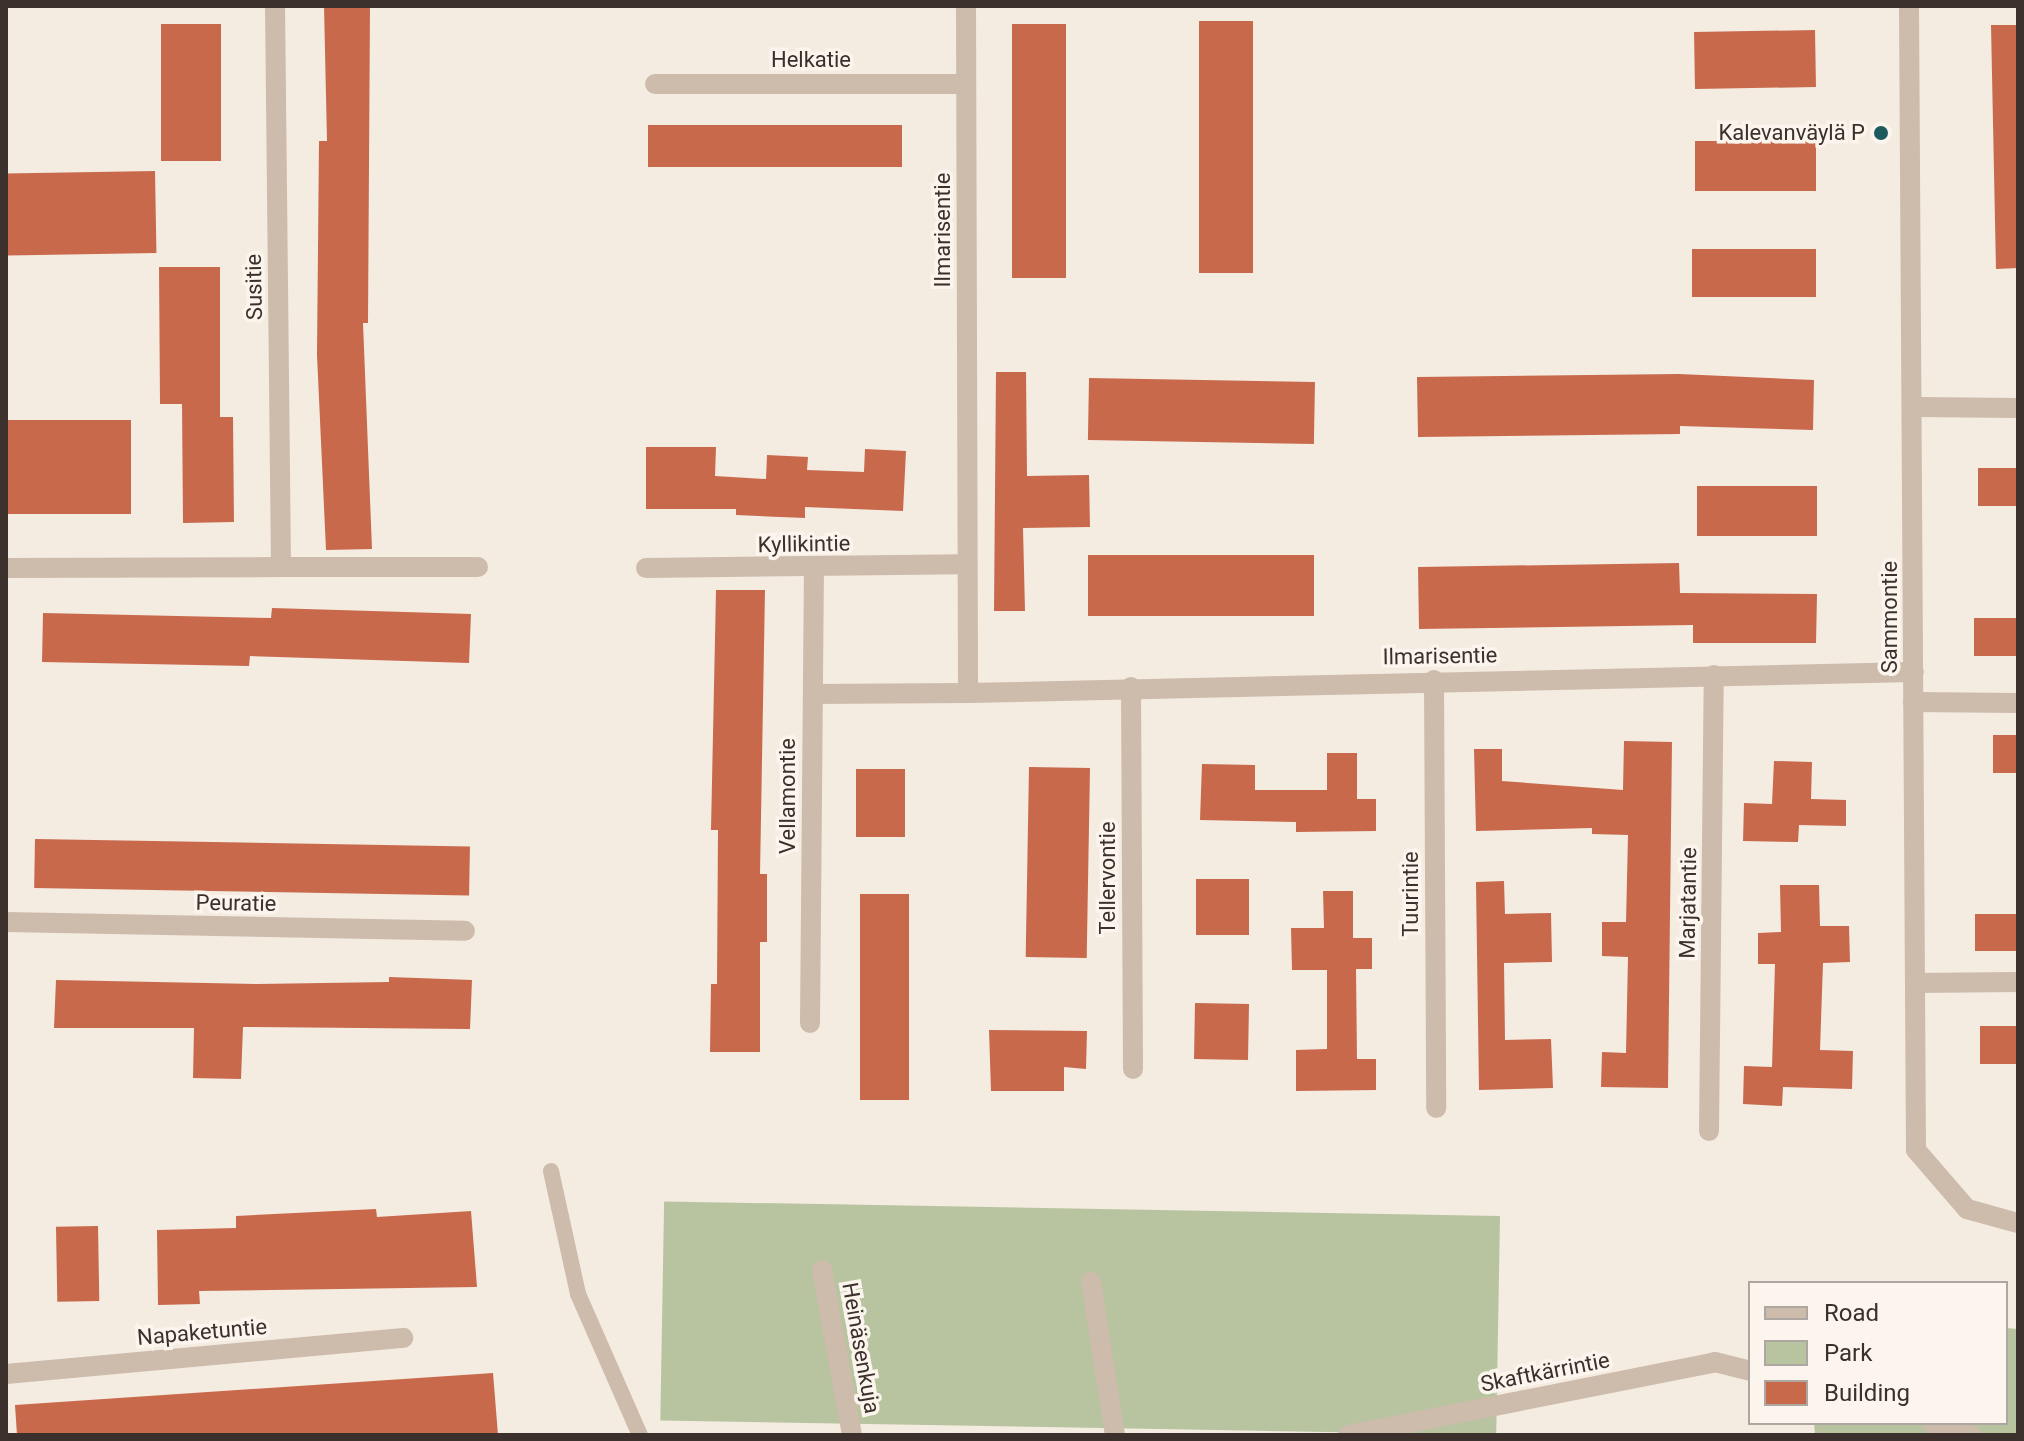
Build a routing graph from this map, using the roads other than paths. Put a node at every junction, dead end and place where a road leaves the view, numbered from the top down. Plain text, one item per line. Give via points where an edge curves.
1 (275, 6) edge
2 (966, 6) edge
3 (1909, 6) edge
4 (655, 84) dead end
5 (966, 84) junction
6 (1916, 407) junction
7 (2018, 408) edge
8 (963, 564) junction
9 (281, 567) junction
10 (478, 567) dead end
11 (6, 568) edge
12 (646, 568) dead end
13 (814, 568) junction
14 (1914, 672) junction
15 (1714, 675) junction
16 (1434, 680) junction
17 (1131, 687) junction
18 (968, 693) junction
19 (813, 694) junction
20 (1913, 702) junction
21 (2018, 703) edge
22 (6, 922) edge
23 (465, 931) dead end
24 (2018, 982) edge
25 (1915, 983) junction
26 (810, 1023) dead end
27 (1133, 1069) dead end
28 (1436, 1108) dead end
29 (1709, 1131) dead end
30 (551, 1171) dead end
31 (2018, 1223) edge
32 (822, 1270) dead end
33 (1091, 1282) dead end
34 (403, 1338) dead end
35 (1748, 1370) edge
36 (6, 1374) edge
37 (1939, 1425) edge
38 (640, 1435) edge
39 (852, 1435) edge
40 (1115, 1435) edge
41 (1348, 1435) edge
42 (1971, 1435) edge

1 - 9 street, Susitie
2 - 5 street, Ilmarisentie
3 - 6 street, Sammontie
4 - 5 street, Helkatie
5 - 8 street, Ilmarisentie
6 - 7 street
6 - 14 street, Sammontie
8 - 13 street, Kyllikintie
8 - 18 street, Ilmarisentie
9 - 10 street
9 - 11 street
12 - 13 street, Kyllikintie
13 - 19 street, Vellamontie
14 - 15 street, Ilmarisentie
14 - 20 street, Sammontie
15 - 16 street, Ilmarisentie
15 - 29 street, Marjatantie
16 - 17 street, Ilmarisentie
16 - 28 street, Tuurintie
17 - 18 street, Ilmarisentie
17 - 27 street, Tellervontie
18 - 19 street, Ilmarisentie
19 - 26 street, Vellamontie
20 - 21 street
20 - 25 street, Sammontie
22 - 23 street, Peuratie
24 - 25 street
25 - 31 street, Sammontie via 1916,1150 1967,1209
30 - 38 lane via 578,1294
32 - 39 street, Heinäsenkuja
33 - 40 street
34 - 36 street, Napaketuntie
35 - 41 street, Skaftkärrintie via 1715,1362
37 - 42 street

